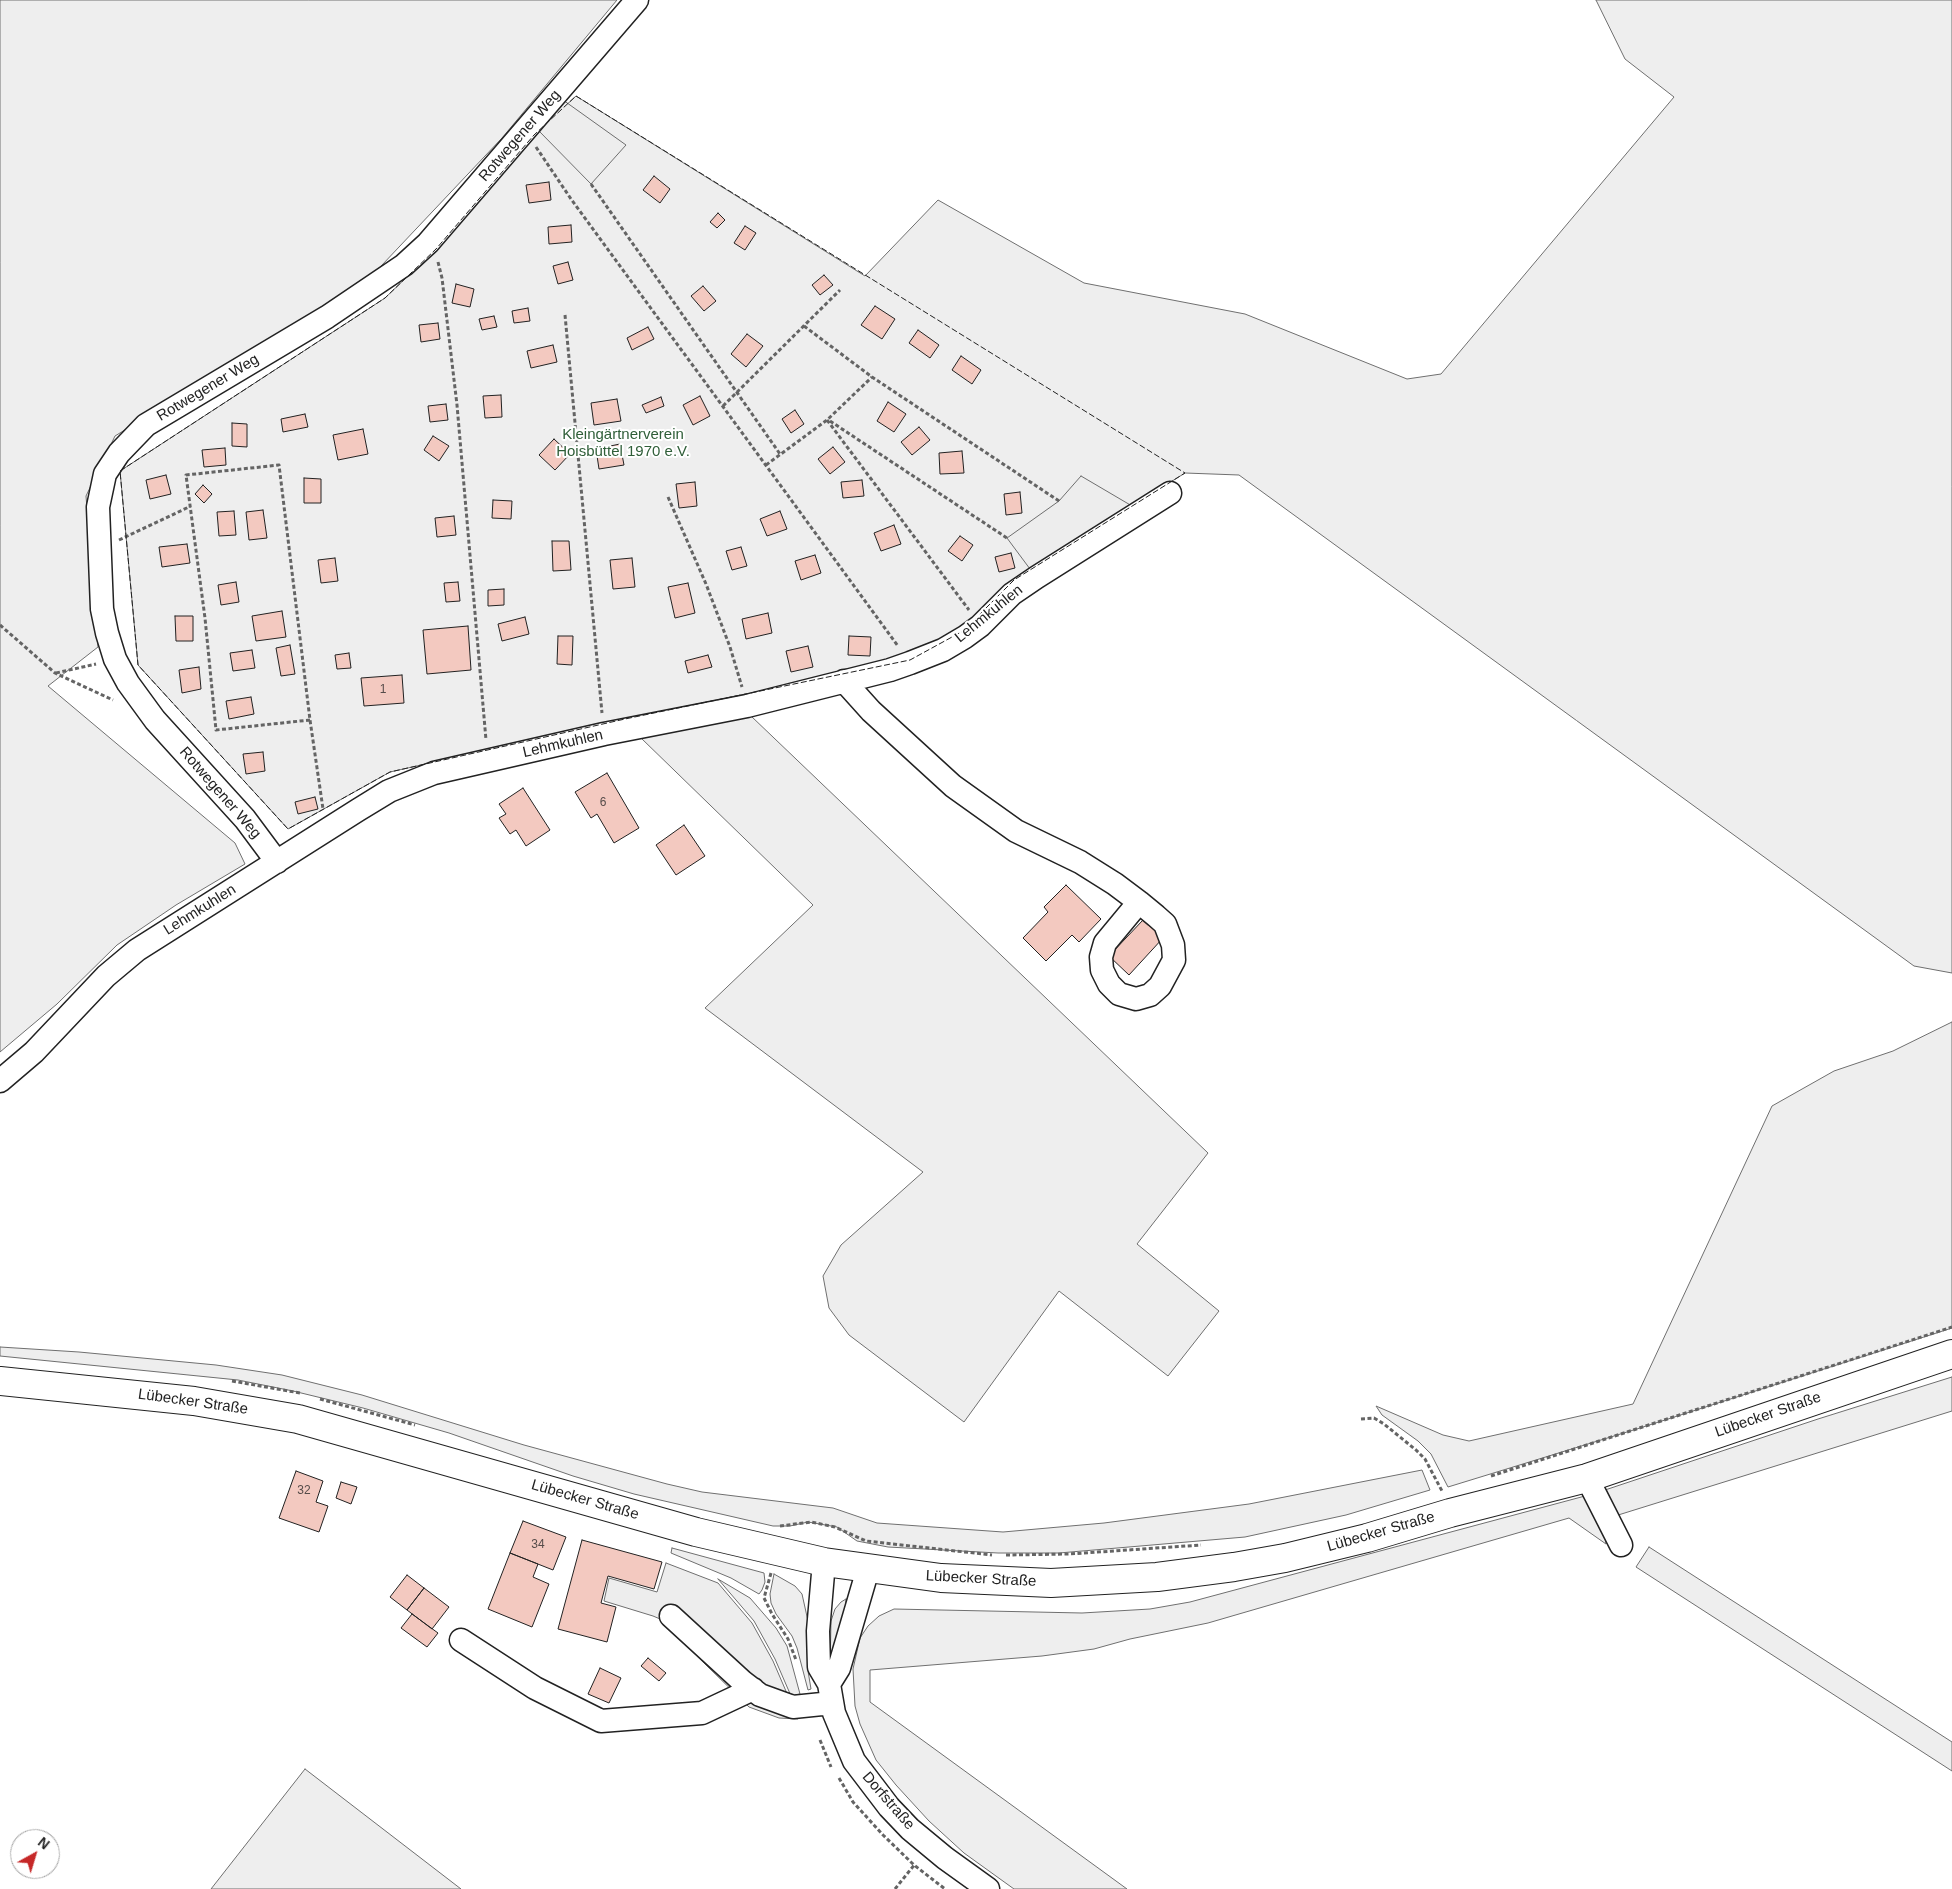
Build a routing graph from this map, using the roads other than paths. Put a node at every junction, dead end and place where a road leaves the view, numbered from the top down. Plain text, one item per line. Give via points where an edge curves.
1 (637, 0) edge
2 (1170, 493) dead end
3 (844, 681) junction
4 (277, 862) junction
5 (1139, 902) dead end
6 (0, 1080) edge
7 (1952, 1354) edge
8 (0, 1381) edge
9 (1587, 1478) junction
10 (1621, 1545) dead end
11 (824, 1562) junction
12 (868, 1569) junction
13 (671, 1616) dead end
14 (461, 1640) dead end
15 (752, 1689) junction
16 (830, 1694) junction
17 (988, 1889) edge

1 - 4 street, Rotwegener Weg via 547,113 523,133 428,243 404,266 146,425 119,453 105,474 98,507 102,609 115,659 155,720 245,819
2 - 3 street, Lehmkuhlen via 1012,594 980,626 943,650 890,670
3 - 4 street, Lehmkuhlen via 747,706 434,772 381,796
3 - 5 street via 871,711 953,786 1016,831 1080,862
4 - 6 street, Lehmkuhlen via 122,962 34,1052
7 - 9 main road, Lübecker Straße
8 - 11 main road, Lübecker Straße via 194,1401 298,1419 696,1532
9 - 10 street
9 - 12 main road, Lübecker Straße via 1444,1497 1367,1538 1285,1558 1157,1577 1051,1583 941,1578
11 - 12 main road, Lübecker Straße
11 - 16 street, Dorfstraße via 818,1652 819,1667
12 - 16 street
13 - 15 street
14 - 15 street via 536,1688 601,1721 702,1713
15 - 16 street via 793,1707
16 - 17 street, Dorfstraße via 854,1761 889,1807 929,1845

